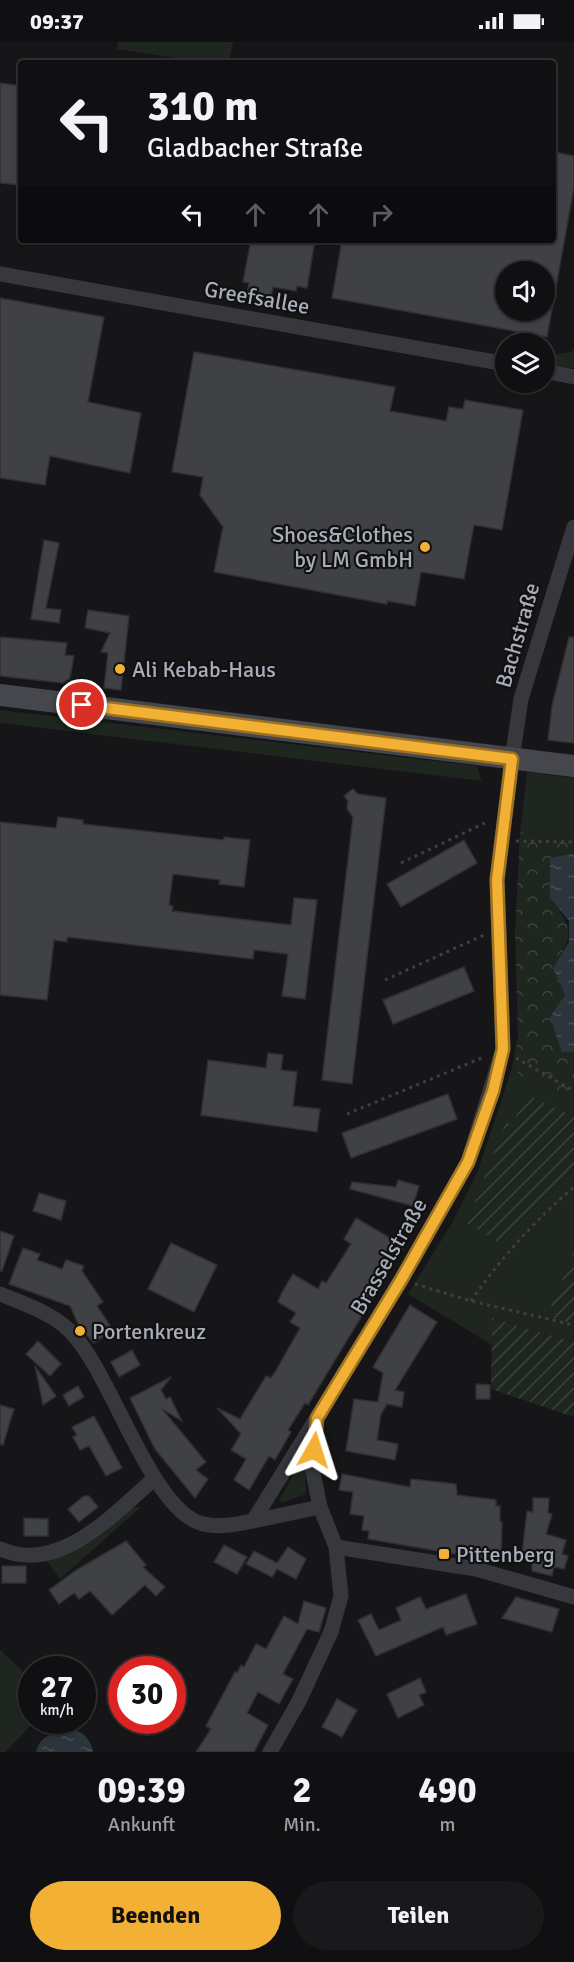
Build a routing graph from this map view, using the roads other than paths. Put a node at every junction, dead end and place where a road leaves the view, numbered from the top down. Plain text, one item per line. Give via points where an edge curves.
1 (0, 274) edge
2 (495, 362) edge
3 (555, 373) edge
4 (574, 376) edge
5 (574, 527) edge
6 (0, 695) edge
7 (512, 759) junction
8 (574, 766) edge
9 (0, 1294) edge
10 (317, 1418) junction
11 (154, 1479) junction
12 (320, 1507) junction
13 (253, 1521) junction
14 (336, 1547) junction
15 (0, 1549) edge
16 (574, 1597) edge
17 (270, 1752) edge

1 - 2 street, Greefsallee
3 - 4 street
5 - 7 street, Bachstraße via 521,699
6 - 7 main road
7 - 8 main road
7 - 10 street, Brasselstraße via 497,880 503,1049 468,1162
9 - 11 street via 51,1316 70,1331 89,1355
10 - 12 street, Brasselstraße via 312,1467
10 - 13 street
11 - 13 street via 184,1515 202,1524 229,1526
11 - 15 street via 81,1540 52,1553 12,1554
12 - 13 street
12 - 14 street, Brasselstraße
14 - 16 street via 476,1569
14 - 17 street, Brasselstraße via 341,1596 331,1632

